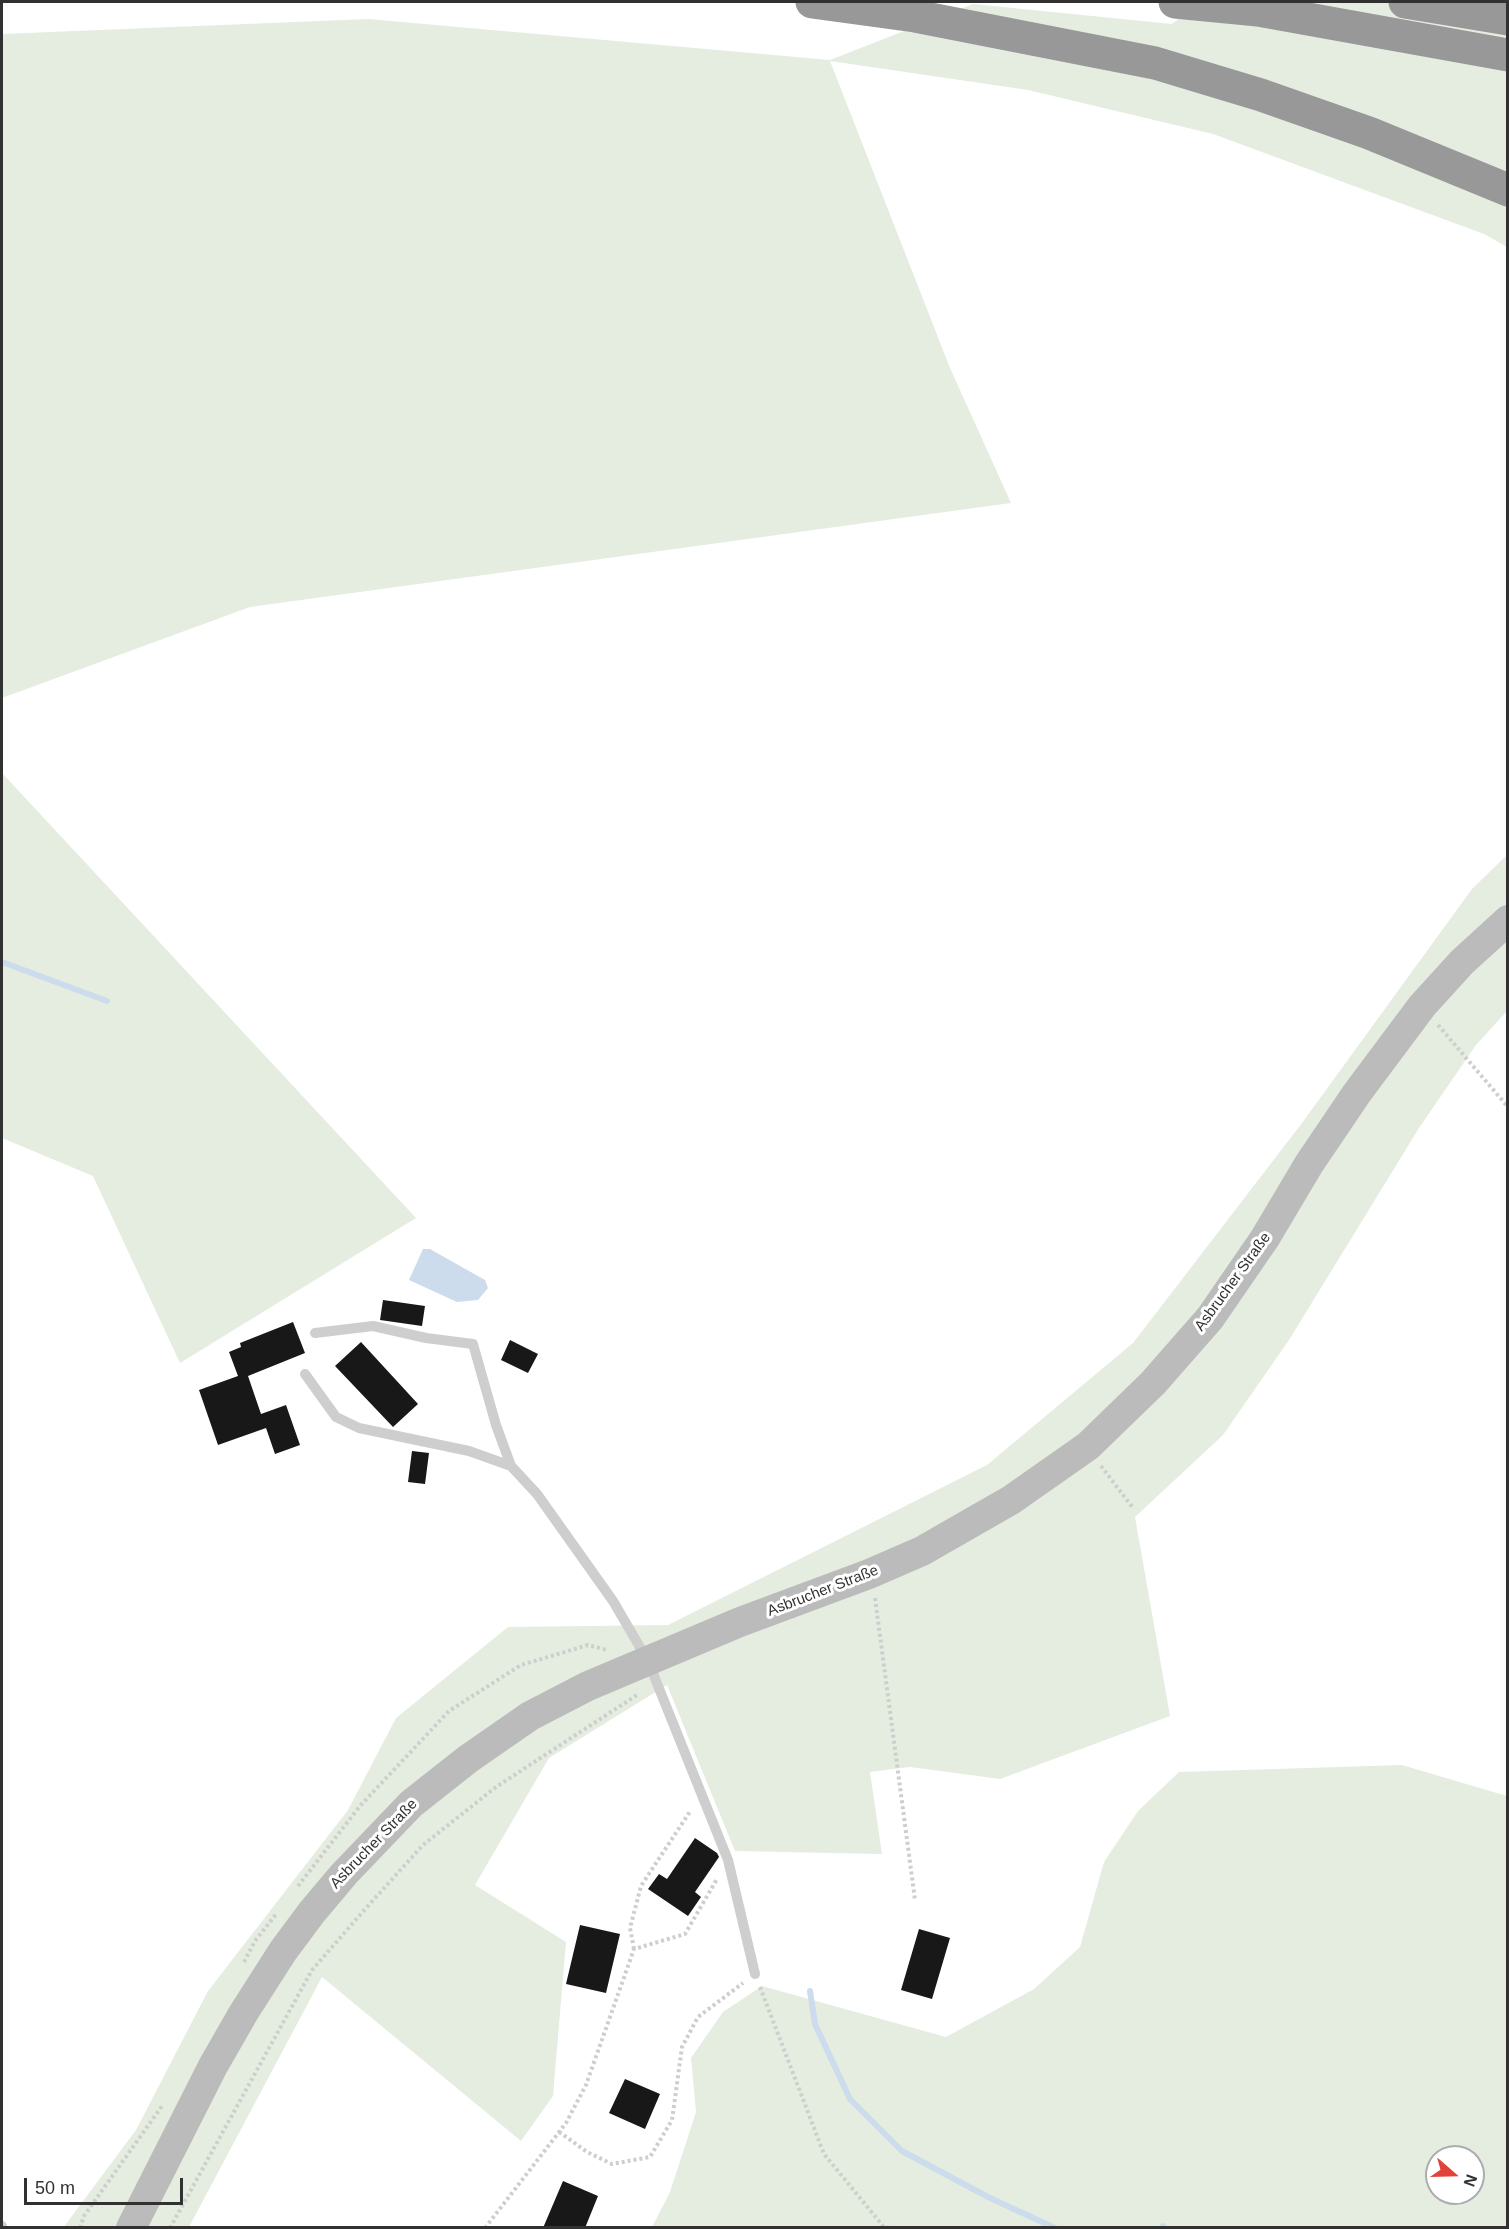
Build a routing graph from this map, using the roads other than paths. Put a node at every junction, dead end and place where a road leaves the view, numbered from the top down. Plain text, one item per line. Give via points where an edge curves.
1 (812, 2) edge
2 (1175, 2) edge
3 (1405, 2) edge
4 (1508, 19) edge
5 (1508, 55) edge
6 (1508, 190) edge
7 (1508, 920) edge
8 (315, 1333) dead end
9 (305, 1374) dead end
10 (511, 1466) junction
11 (652, 1672) junction
12 (755, 1974) road end
13 (131, 2228) edge

1 - 6 highway via 915,16 1155,63 1369,133
2 - 5 highway via 1258,10
3 - 4 highway
7 - 11 main road, Asbrucher Straße via 1422,1006 1357,1093 1210,1318 1153,1383 1088,1446 1011,1500 922,1551 740,1622
8 - 10 lane via 373,1326 473,1344
9 - 10 lane via 336,1417 358,1428 469,1451
10 - 11 lane via 537,1494 613,1601
11 - 12 lane via 728,1860
11 - 13 main road, Asbrucher Straße via 588,1686 530,1716 411,1804 374,1840 312,1912 244,2012

